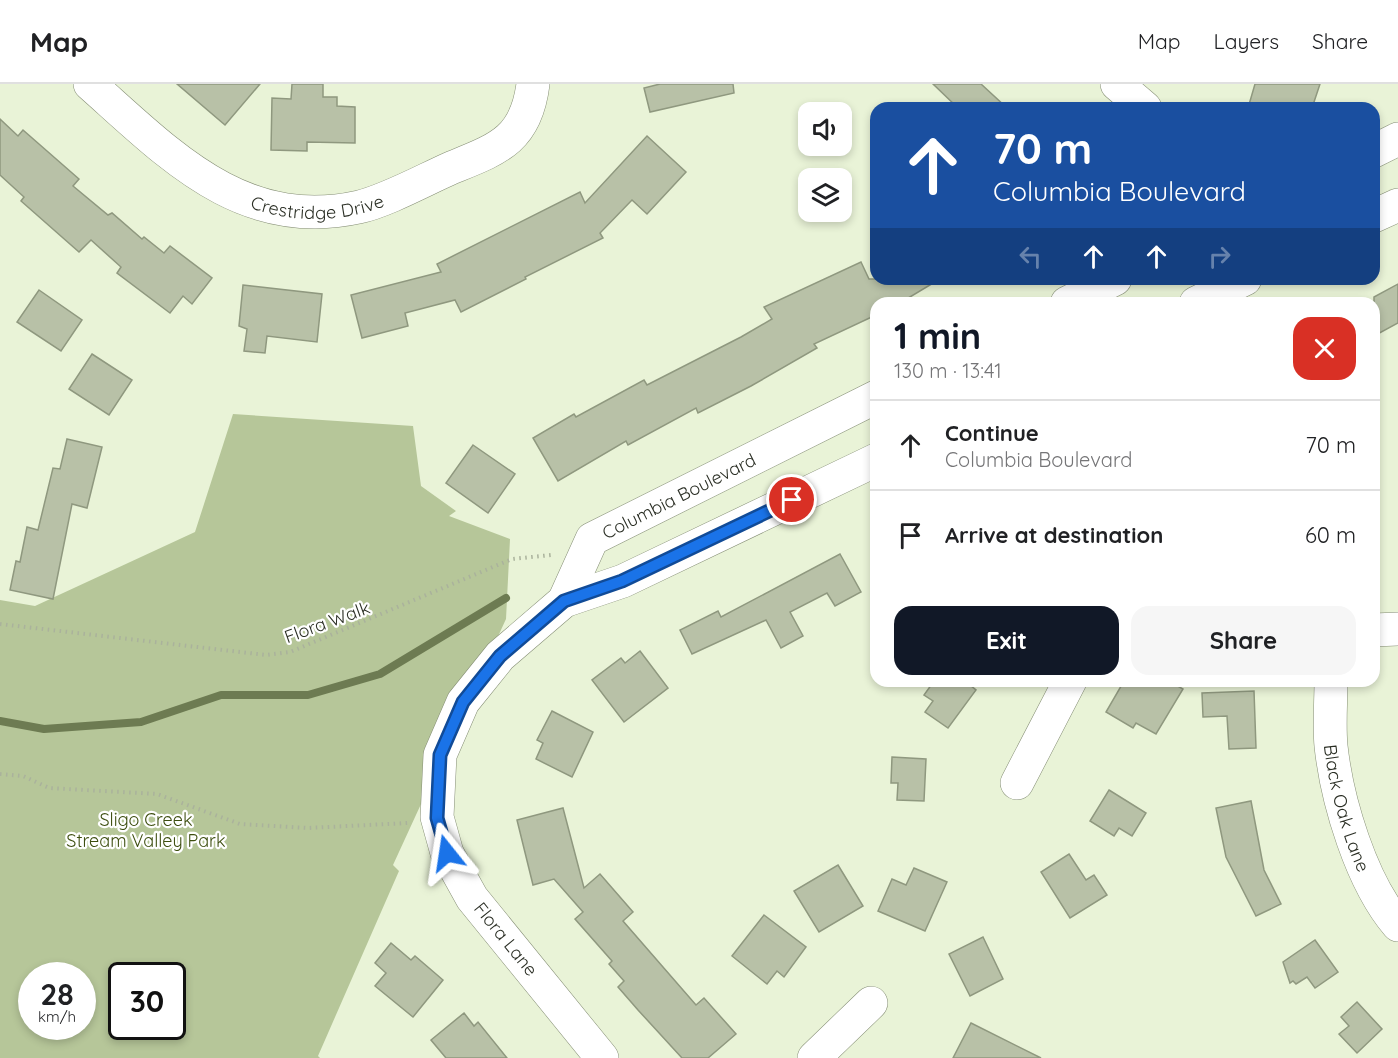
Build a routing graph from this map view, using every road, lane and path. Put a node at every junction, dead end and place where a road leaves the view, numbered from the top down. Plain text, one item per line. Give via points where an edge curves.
1 (90, 84) edge
2 (533, 84) edge
3 (1117, 84) edge
4 (1138, 102) edge
5 (1398, 139) edge
6 (1380, 148) edge
7 (1398, 205) edge
8 (1380, 213) edge
9 (1103, 285) edge
10 (1233, 285) edge
11 (1078, 297) edge
12 (1208, 297) edge
13 (870, 400) edge
14 (870, 463) edge
15 (582, 562) junction
16 (564, 601) junction
17 (0, 624) edge
18 (1398, 629) edge
19 (1380, 630) edge
20 (1067, 687) edge
21 (1331, 687) edge
22 (0, 774) edge
23 (1017, 783) dead end
24 (416, 822) dead end
25 (1398, 925) edge
26 (871, 1003) dead end
27 (602, 1058) edge
28 (814, 1058) edge

1 - 2 street, Crestridge Drive via 180,163 238,198 303,212 360,207 499,148 522,126
3 - 4 street
5 - 6 street
7 - 8 street
9 - 11 street
10 - 12 street
13 - 15 street, Columbia Boulevard via 592,539
14 - 16 street via 622,581
15 - 16 street, Columbia Boulevard
15 - 17 path, Flora Walk via 555,555 512,559 309,646 266,655
16 - 27 street, Flora Lane via 500,656 463,702 440,755 437,818 447,853 472,898
18 - 19 street
20 - 23 street
21 - 25 street, Black Oak Lane via 1331,744 1336,781 1360,862
22 - 24 path via 23,776 49,788 157,794 240,824 308,828
26 - 28 street

